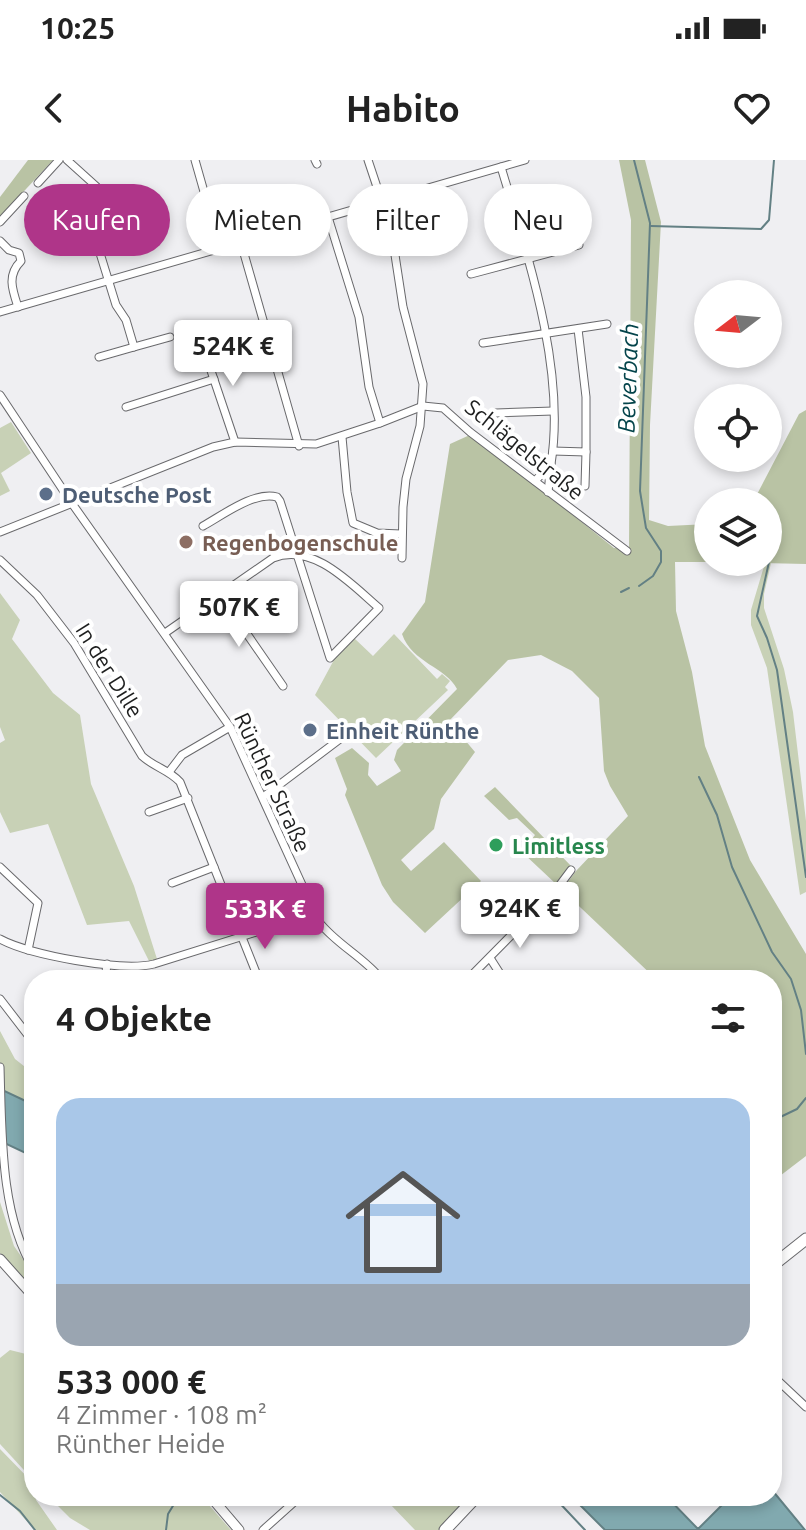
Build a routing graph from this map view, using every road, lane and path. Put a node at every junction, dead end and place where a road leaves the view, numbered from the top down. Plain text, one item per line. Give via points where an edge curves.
1 (59, 160) edge
2 (67, 160) edge
3 (195, 160) edge
4 (368, 160) edge
5 (525, 160) edge
6 (501, 167) junction
7 (38, 183) dead end
8 (202, 184) edge
9 (376, 184) edge
10 (443, 184) edge
11 (24, 196) dead end
12 (0, 222) edge
13 (331, 227) edge
14 (0, 241) edge
15 (193, 256) edge
16 (245, 256) edge
17 (395, 256) edge
18 (540, 256) edge
19 (529, 259) junction
20 (471, 274) dead end
21 (110, 281) junction
22 (18, 307) junction
23 (0, 312) edge
24 (607, 324) dead end
25 (578, 329) junction
26 (545, 335) junction
27 (170, 337) dead end
28 (483, 343) dead end
29 (202, 344) dead end
30 (134, 347) junction
31 (99, 357) dead end
32 (214, 379) junction
33 (0, 395) edge
34 (423, 406) junction
35 (126, 407) dead end
36 (553, 411) junction
37 (496, 413) dead end
38 (380, 423) junction
39 (342, 437) junction
40 (235, 442) junction
41 (299, 446) junction
42 (553, 451) junction
43 (586, 452) junction
44 (551, 464) junction
45 (535, 481) junction
46 (585, 486) dead end
47 (548, 492) junction
48 (71, 502) junction
49 (203, 526) dead end
50 (0, 532) edge
51 (401, 534) junction
52 (627, 551) dead end
53 (296, 553) junction
54 (402, 558) dead end
55 (0, 560) edge
56 (220, 595) junction
57 (165, 633) junction
58 (283, 686) dead end
59 (230, 727) junction
60 (340, 739) dead end
61 (169, 772) junction
62 (263, 797) junction
63 (188, 798) junction
64 (149, 812) dead end
65 (0, 867) edge
66 (214, 867) junction
67 (571, 870) dead end
68 (172, 883) dead end
69 (314, 914) junction
70 (240, 936) junction
71 (0, 939) edge
72 (28, 950) junction
73 (490, 958) junction
74 (107, 964) junction
75 (106, 970) edge
76 (255, 970) edge
77 (373, 970) edge
78 (477, 970) edge
79 (498, 970) edge
80 (0, 999) edge
81 (24, 1030) edge
82 (0, 1067) edge
83 (0, 1076) edge
84 (806, 1239) edge
85 (24, 1255) edge
86 (782, 1258) edge
87 (0, 1259) edge
88 (24, 1286) edge
89 (782, 1384) edge
90 (806, 1407) edge
91 (219, 1506) edge
92 (290, 1506) edge
93 (468, 1506) edge
94 (447, 1529) edge
95 (239, 1530) edge
96 (263, 1530) edge

1 - 7 street
2 - 21 street via 97,187 91,224
3 - 8 street
4 - 9 street
5 - 6 street
6 - 10 street
6 - 19 street
11 - 12 street
13 - 38 street via 359,317
14 - 22 street via 17,251 21,261 11,281
15 - 21 street
16 - 41 street
17 - 34 street
18 - 19 street
19 - 20 street
19 - 26 street
21 - 22 street
21 - 30 street
22 - 23 street
24 - 25 street
25 - 26 street
25 - 43 street
26 - 28 street
26 - 36 street
27 - 30 street
29 - 32 street
30 - 31 street
32 - 35 street
32 - 40 street
33 - 48 street, Rünther Straße
34 - 38 street
34 - 45 street, Schlägelstraße via 451,412
34 - 51 street via 406,479
36 - 37 street
36 - 42 street
38 - 39 street
39 - 41 street
39 - 51 street via 353,523 377,533
40 - 41 street
40 - 48 street
42 - 43 street
42 - 44 street
43 - 46 street
44 - 45 street
44 - 47 street
45 - 47 street, Schlägelstraße
47 - 52 street, Schlägelstraße
48 - 50 street
48 - 57 street, Rünther Straße
49 - 53 street via 273,495 280,501
51 - 54 street
53 - 53 street via 330,658 379,608 328,568
53 - 56 street via 273,558
55 - 61 street, In der Dille via 37,595 74,643 142,756
56 - 57 street
56 - 58 street
57 - 59 street, Rünther Straße
59 - 61 street via 182,755
59 - 62 street, Rünther Straße
60 - 62 street
61 - 63 street, In der Dille
62 - 69 street, Rünther Straße
63 - 64 street
63 - 66 street, In der Dille
65 - 72 street via 38,903
66 - 68 street
66 - 70 street, In der Dille
67 - 73 street
69 - 70 street
69 - 77 street, Rünther Straße via 328,933
70 - 74 street via 148,965
70 - 76 street, In der Dille
71 - 72 street
72 - 74 street
73 - 78 street
73 - 79 street
74 - 75 street
80 - 81 street
82 - 83 street
83 - 85 street via 7,1216
84 - 86 main road
87 - 88 main road
89 - 90 street
91 - 95 main road
92 - 96 street
93 - 94 main road

